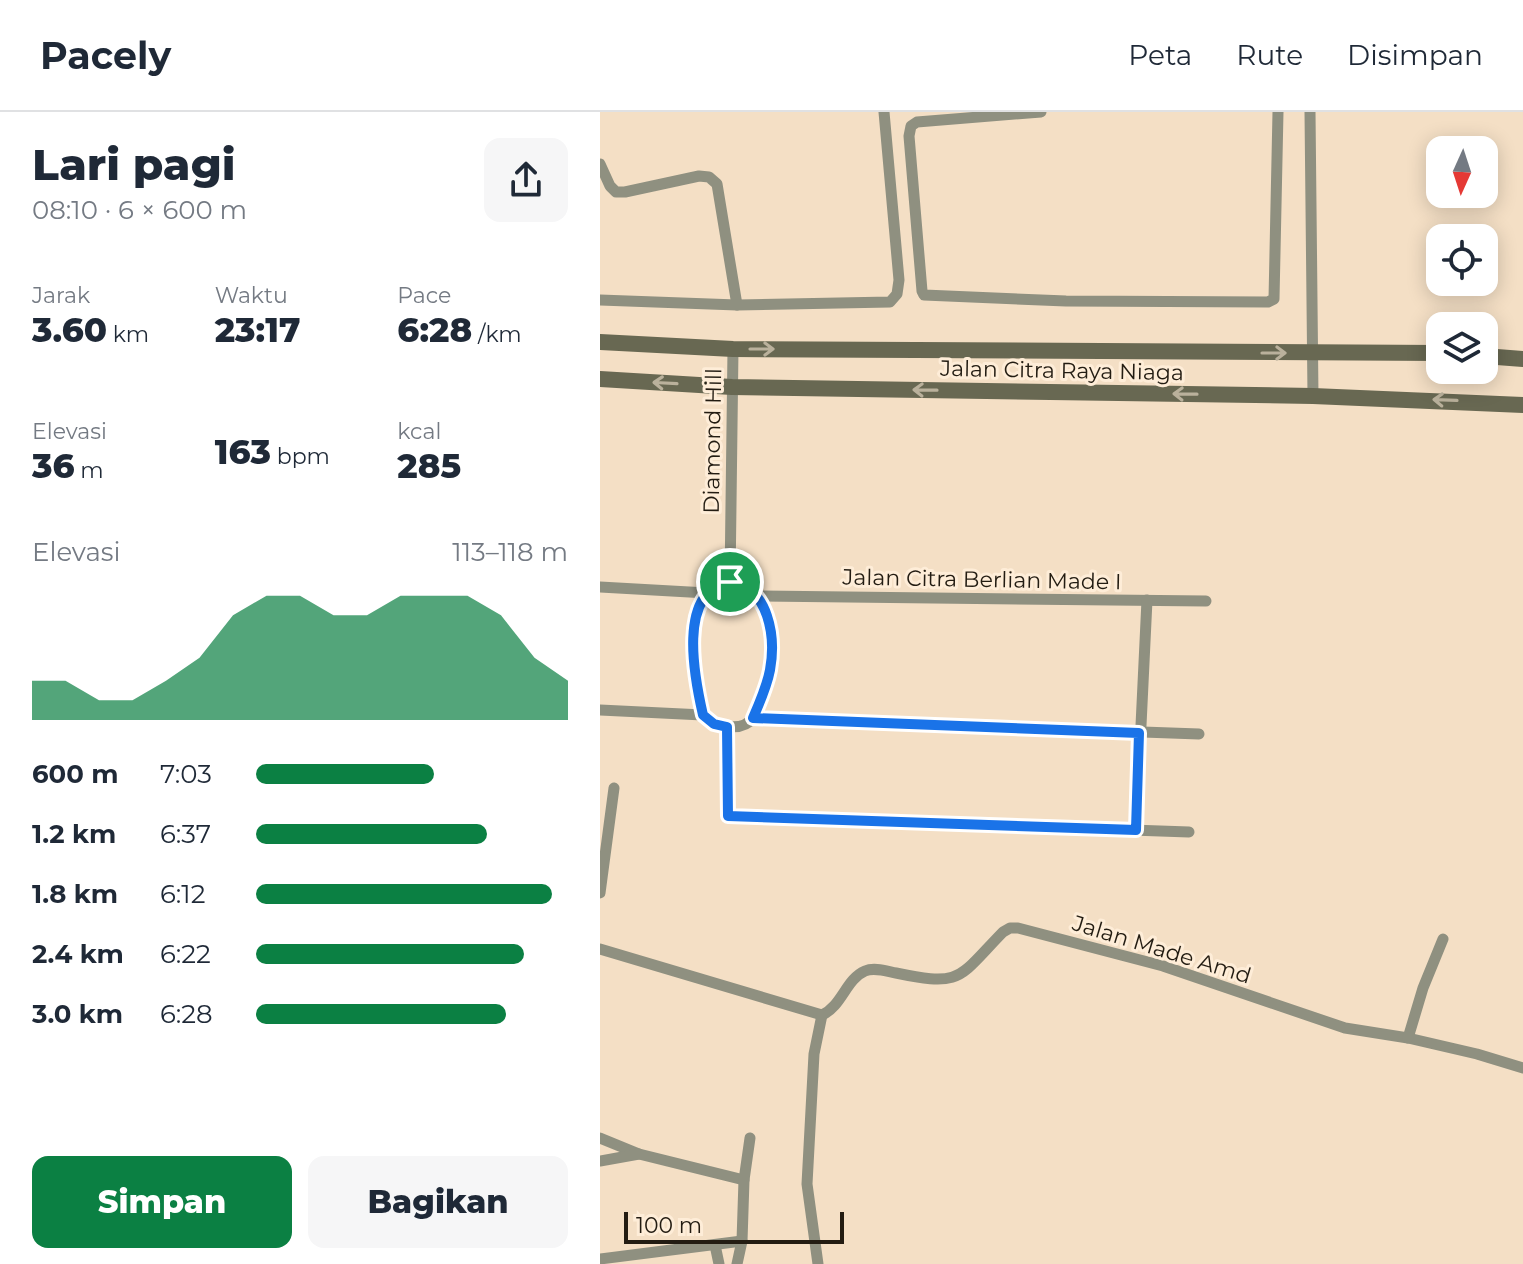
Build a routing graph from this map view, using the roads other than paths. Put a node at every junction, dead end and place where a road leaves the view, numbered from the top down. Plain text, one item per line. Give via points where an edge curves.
1 (884, 112) edge
2 (1041, 112) edge
3 (1278, 112) edge
4 (1310, 112) edge
5 (600, 164) edge
6 (600, 300) edge
7 (737, 305) junction
8 (600, 342) edge
9 (733, 349) junction
10 (1313, 353) junction
11 (1426, 353) edge
12 (1498, 357) edge
13 (1523, 359) edge
14 (600, 379) edge
15 (732, 387) junction
16 (1313, 396) junction
17 (1523, 405) edge
18 (730, 582) junction
19 (600, 587) edge
20 (707, 593) junction
21 (758, 596) junction
22 (1147, 600) junction
23 (1206, 601) dead end
24 (600, 710) edge
25 (703, 715) junction
26 (753, 718) junction
27 (727, 727) junction
28 (1139, 733) junction
29 (1199, 734) dead end
30 (614, 788) dead end
31 (1136, 830) junction
32 (1189, 832) dead end
33 (600, 893) edge
34 (1443, 939) dead end
35 (600, 949) edge
36 (822, 1015) junction
37 (1408, 1038) junction
38 (1523, 1068) edge
39 (600, 1138) edge
40 (750, 1138) dead end
41 (639, 1154) junction
42 (600, 1161) edge
43 (744, 1180) junction
44 (742, 1241) junction
45 (715, 1245) junction
46 (600, 1259) edge
47 (719, 1264) edge
48 (737, 1264) edge
49 (818, 1264) edge

1 - 7 street via 897,294 890,302
2 - 3 street via 911,126 924,295 1082,301 1274,299
4 - 10 street
5 - 7 street via 616,192 699,176 717,184
6 - 7 street
8 - 9 street, Jalan Citra Raya Niaga
9 -> 10 street, Jalan Citra Raya Niaga
9 - 15 street, Diamond Hill
10 - 11 street, Jalan Citra Raya Niaga
10 - 16 street
12 - 13 street
15 -> 14 street, Jalan Citra Raya Niaga
16 -> 15 street, Jalan Citra Raya Niaga
15 - 18 street, Diamond Hill
17 -> 16 street, Jalan Citra Raya Niaga
18 - 20 street
18 - 21 street
19 - 20 street
20 - 25 street via 698,614 692,661
21 - 22 street, Jalan Citra Berlian Made I
21 - 26 street via 767,614 773,654
22 - 23 street, Jalan Citra Berlian Made I
22 - 28 street
24 - 25 street
25 - 27 street
26 - 27 street
26 - 28 street
27 - 31 street via 728,816
28 - 29 street
28 - 31 street
30 - 33 street
31 - 32 street
34 - 37 street
35 - 36 street
36 - 37 street, Jalan Made Amd via 866,970 947,980 967,970 1003,932 1018,928 1163,966 1345,1028
36 - 49 street via 814,1054 807,1184
37 - 38 street, Jalan Made Amd
39 - 41 street
40 - 43 street
41 - 42 street
41 - 43 street
43 - 44 street
44 - 45 street
44 - 48 street
45 - 46 street
45 - 47 street

